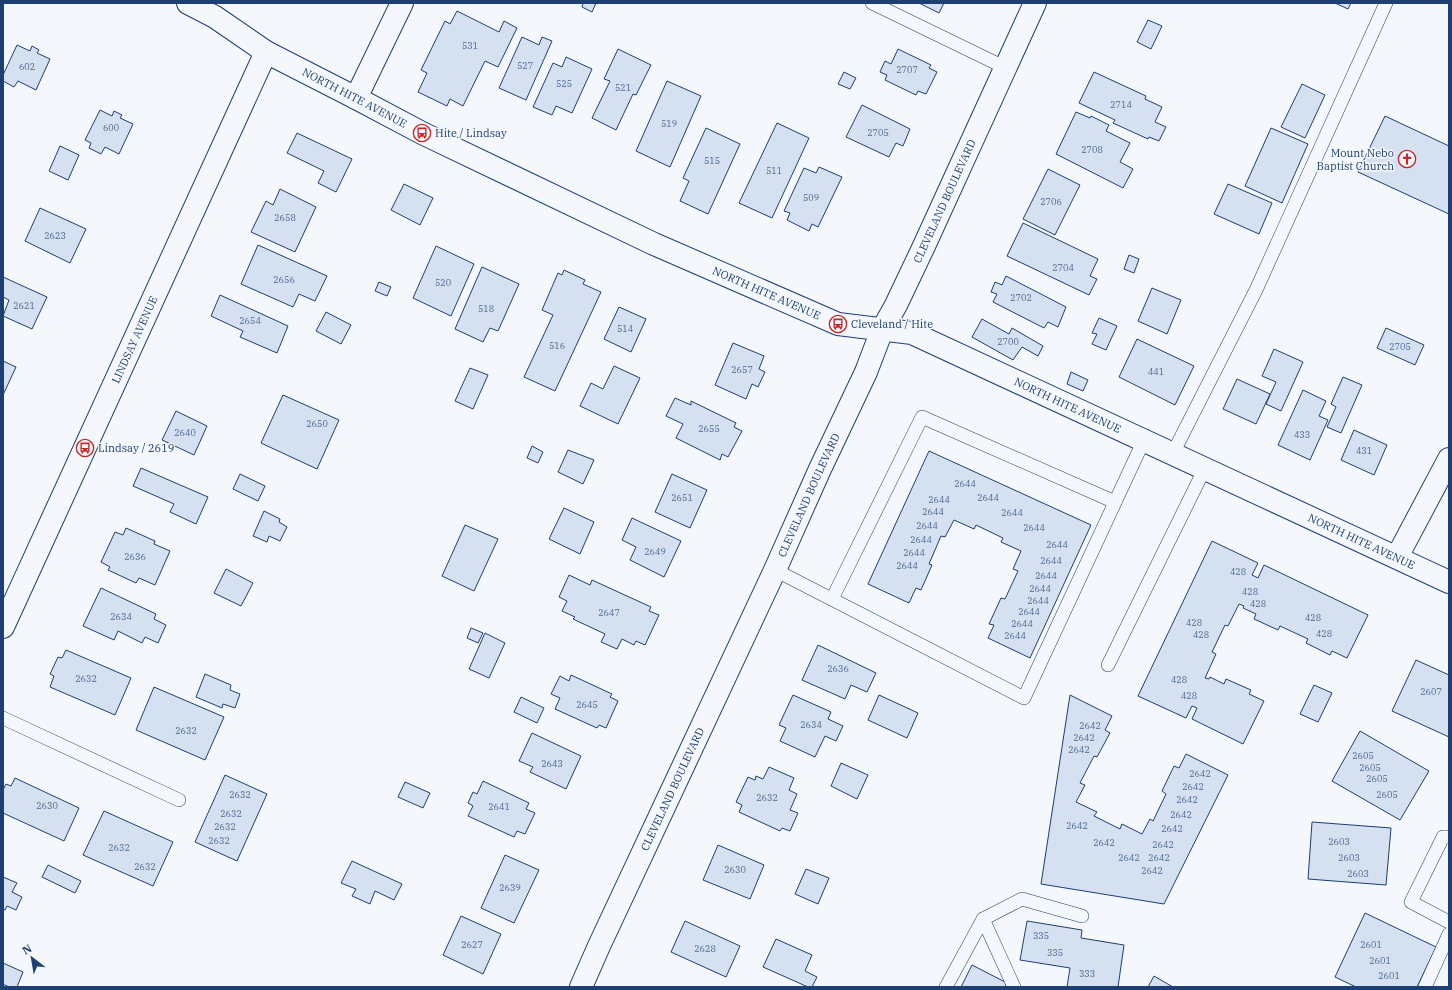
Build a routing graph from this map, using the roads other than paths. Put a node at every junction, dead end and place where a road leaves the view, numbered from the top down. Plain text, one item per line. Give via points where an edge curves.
1 (188, 3) edge
2 (402, 3) edge
3 (872, 3) edge
4 (1035, 3) edge
5 (1386, 3) edge
6 (266, 52) junction
7 (1006, 68) junction
8 (356, 98) junction
9 (882, 330) junction
10 (1144, 440) junction
11 (1173, 454) junction
12 (1449, 459) edge
13 (1205, 468) junction
14 (1115, 502) junction
15 (1397, 557) junction
16 (775, 570) junction
17 (1449, 582) edge
18 (832, 599) junction
19 (3, 627) edge
20 (1108, 665) dead end
21 (3, 718) edge
22 (179, 800) dead end
23 (1449, 837) edge
24 (1082, 916) dead end
25 (983, 919) junction
26 (1449, 922) edge
27 (1449, 934) edge
28 (581, 987) edge
29 (946, 987) edge
30 (1014, 987) edge
31 (1425, 987) edge

1 - 6 street, NORTH HITE AVENUE via 215,17
2 - 8 street
3 - 7 lane
4 - 7 street, CLEVELAND BOULEVARD
5 - 11 lane via 1256,290
6 - 8 street, NORTH HITE AVENUE
6 - 19 street, LINDSAY AVENUE
7 - 9 street, CLEVELAND BOULEVARD
8 - 9 street, NORTH HITE AVENUE via 422,133 654,244 838,324
9 - 10 street, NORTH HITE AVENUE via 912,333
9 - 16 street, CLEVELAND BOULEVARD via 866,372
10 - 11 street, NORTH HITE AVENUE
10 - 14 lane
11 - 13 street, NORTH HITE AVENUE
12 - 15 street
13 - 15 street, NORTH HITE AVENUE
13 - 20 lane
14 - 18 lane via 922,417
14 - 18 lane via 1024,698
15 - 17 street, NORTH HITE AVENUE
16 - 18 lane
16 - 28 street, CLEVELAND BOULEVARD
21 - 22 lane
23 - 26 lane via 1443,838 1411,902
24 - 25 lane via 1022,899
25 - 29 lane
25 - 30 lane
27 - 31 lane

